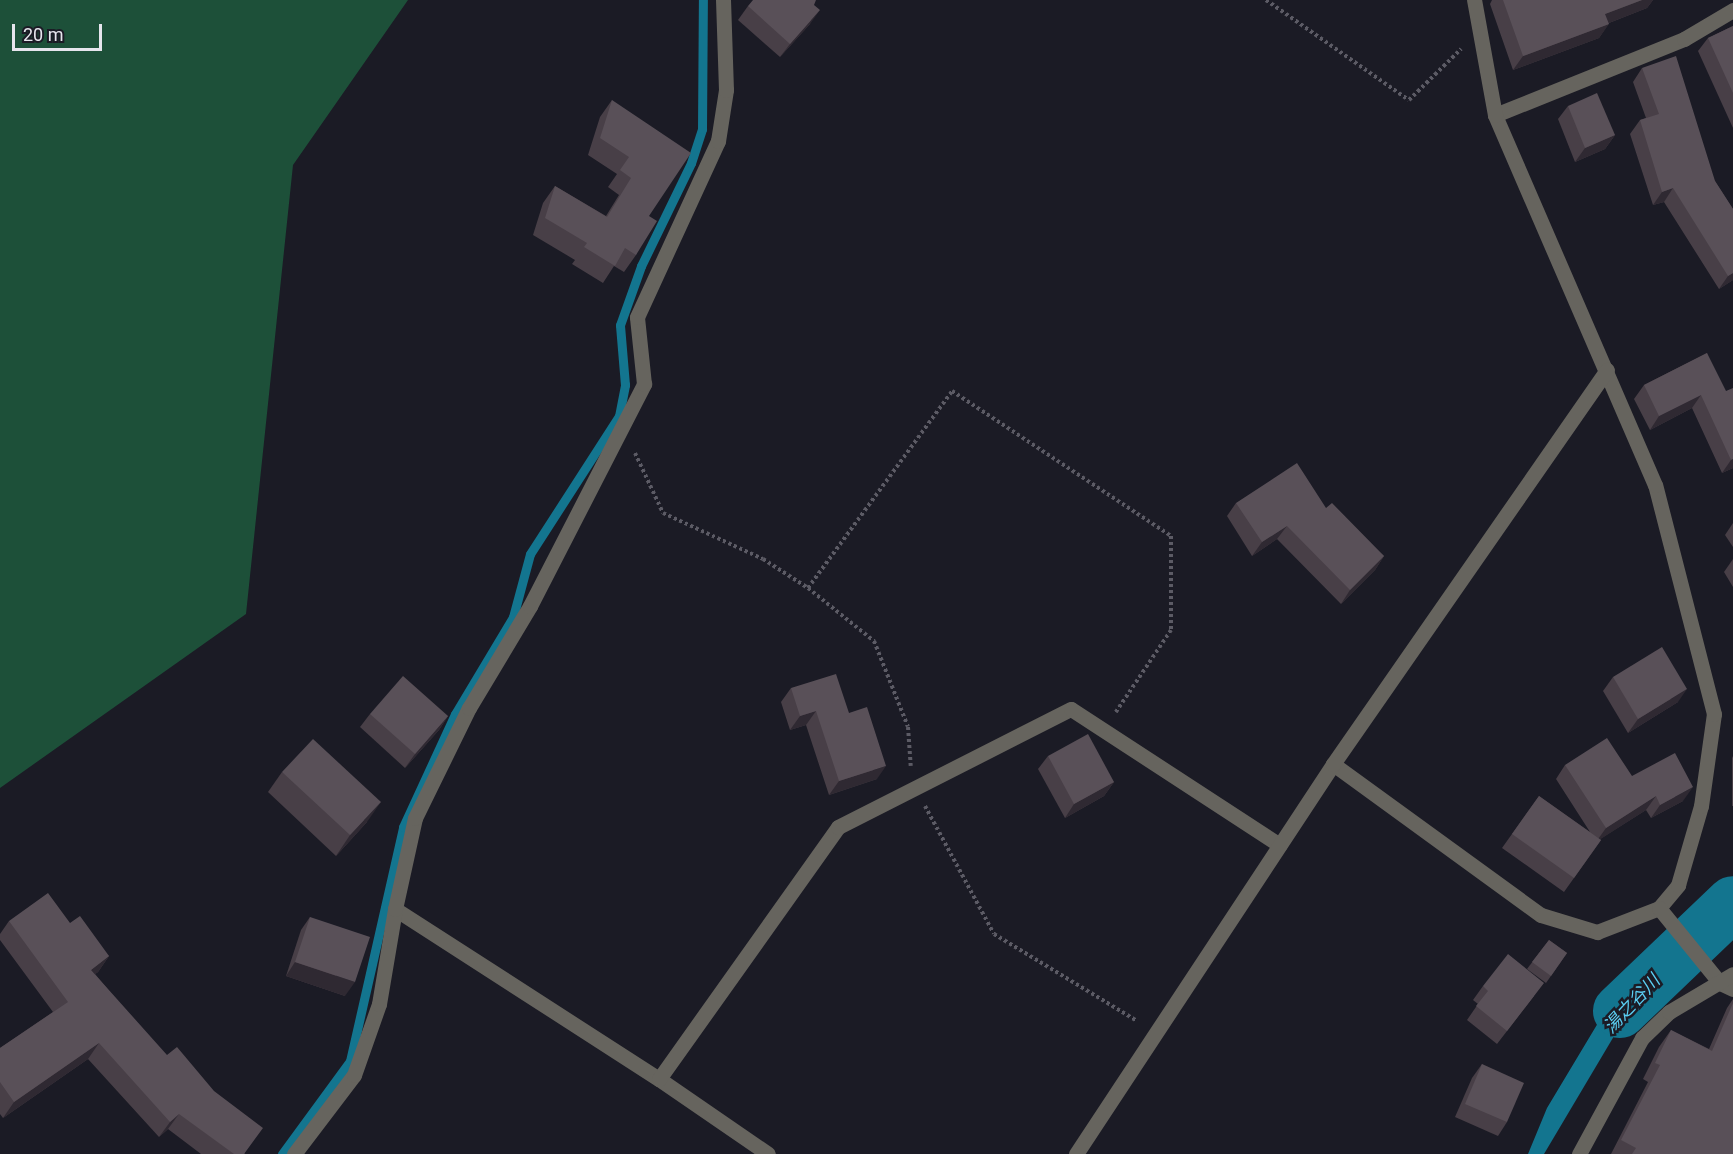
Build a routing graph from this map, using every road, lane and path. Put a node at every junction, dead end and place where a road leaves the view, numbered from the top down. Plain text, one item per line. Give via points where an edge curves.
1 (723, 0) edge
2 (1266, 0) edge
3 (1474, 0) edge
4 (1733, 9) edge
5 (1481, 30) junction
6 (1495, 115) junction
7 (1607, 370) junction
8 (622, 428) junction
9 (808, 588) junction
10 (1104, 730) junction
11 (1333, 764) junction
12 (913, 786) junction
13 (1280, 845) junction
14 (1659, 908) junction
15 (395, 909) junction
16 (1733, 974) edge
17 (1722, 980) edge
18 (1156, 1033) junction
19 (659, 1079) junction
20 (294, 1154) edge
21 (768, 1154) edge
22 (1076, 1154) edge
23 (1579, 1154) edge

1 - 8 street via 726,90 718,141 637,317 644,384
2 - 5 path via 1409,100
3 - 5 street
4 - 6 street via 1684,39
5 - 6 street
6 - 7 street
7 - 11 street
7 - 14 street via 1655,484 1714,714 1701,806 1678,885
8 - 9 path via 663,513 763,559
8 - 15 street via 530,606 469,708 416,818
9 - 10 path via 952,391 1171,536 1171,630
9 - 12 path via 874,641 908,727
10 - 12 street via 1071,709
10 - 13 street
11 - 13 street
11 - 14 street via 1541,915 1598,932
12 - 18 path via 994,934
12 - 19 street via 838,827
13 - 18 street
14 - 17 street
15 - 19 street
15 - 20 street via 379,1004 354,1075
16 - 17 street
17 - 23 street via 1670,1012 1642,1038
18 - 22 street
19 - 21 street

